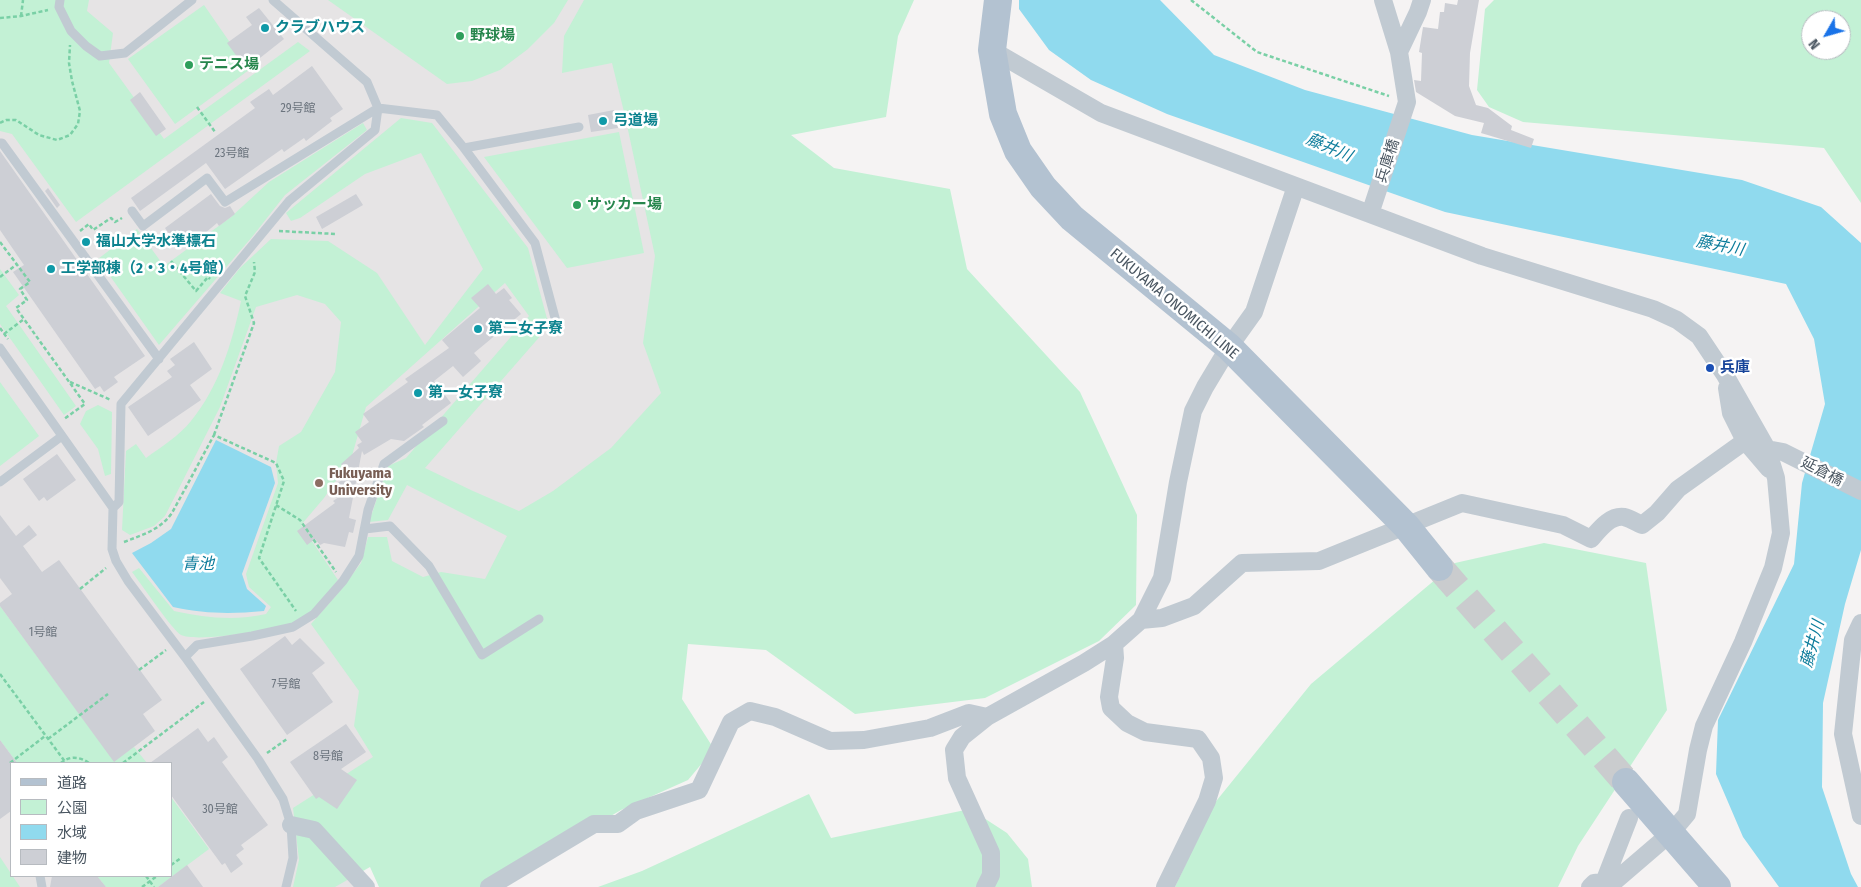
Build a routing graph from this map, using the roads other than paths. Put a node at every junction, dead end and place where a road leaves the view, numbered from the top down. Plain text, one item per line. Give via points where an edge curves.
1 (192, 0) edge
2 (273, 0) edge
3 (998, 0) edge
4 (1384, 0) edge
5 (1422, 0) edge
6 (59, 4) edge
7 (992, 50) junction
8 (1399, 52) junction
9 (378, 108) junction
10 (579, 127) dead end
11 (0, 142) edge
12 (464, 148) junction
13 (1296, 186) junction
14 (1372, 209) junction
15 (132, 211) road end
16 (558, 329) dead end
17 (1229, 347) junction
18 (0, 348) edge
19 (158, 359) junction
20 (1725, 375) junction
21 (443, 421) dead end
22 (62, 436) junction
23 (1745, 441) junction
24 (1775, 451) junction
25 (1776, 478) junction
26 (0, 482) edge
27 (1861, 491) edge
28 (113, 508) junction
29 (1406, 526) junction
30 (365, 529) junction
31 (1440, 568) tunnel mouth
32 (539, 619) dead end
33 (1141, 620) junction
34 (1861, 623) edge
35 (1114, 644) junction
36 (185, 657) junction
37 (987, 718) junction
38 (1626, 782) tunnel mouth
39 (1861, 816) edge
40 (1629, 818) dead end
41 (291, 825) junction
42 (1671, 833) junction
43 (1600, 886) edge
44 (286, 887) edge
45 (366, 887) edge
46 (489, 887) edge
47 (985, 887) edge
48 (1165, 887) edge
49 (1717, 887) edge

1 - 6 lane via 125,53 100,56 71,31
2 - 9 lane via 367,82
3 - 7 main road, FUKUYAMA ONOMICHI LINE
4 - 8 street
5 - 8 street
7 - 13 street via 1101,113
7 - 17 main road, FUKUYAMA ONOMICHI LINE via 1003,114 1018,151 1043,187 1072,218
8 - 14 street, 兵庫橋 via 1405,110
9 - 12 lane via 436,115
9 - 15 lane via 225,202 207,178 143,226
9 - 19 lane via 375,130 289,201
10 - 12 lane
11 - 19 lane
12 - 16 lane via 535,243
13 - 14 street
13 - 17 street via 1254,312
14 - 20 street via 1482,256 1652,309 1676,320 1698,336
17 - 29 main road, FUKUYAMA ONOMICHI LINE
17 - 33 street via 1194,411 1162,578
18 - 22 lane
19 - 28 lane via 121,404 119,502
20 - 23 street via 1732,413
20 - 24 street
21 - 30 lane via 384,464
22 - 26 lane
22 - 28 lane
23 - 25 street
23 - 29 street via 1678,489 1642,526 1624,517 1613,518 1591,539 1563,525 1462,503
24 - 25 street
24 - 27 street, 延倉橋
25 - 42 street via 1781,533 1773,568 1704,726 1687,814
28 - 36 lane via 112,549 116,562
29 - 31 main road, FUKUYAMA ONOMICHI LINE
29 - 33 street via 1319,562 1242,563 1194,606 1162,618
30 - 32 lane via 390,526 429,566 482,655
30 - 36 lane via 359,556 343,581 314,614 293,627 197,645
33 - 35 street
34 - 39 street via 1853,640 1843,734
35 - 37 street
35 - 48 street via 1109,697 1111,708 1127,723 1144,732 1198,739 1211,758 1214,778 1206,801
36 - 41 lane via 258,759 282,799
37 - 46 street via 969,713 930,728 864,740 830,742 775,717 750,711 731,722 699,790 636,811 618,824 594,824
37 - 47 street via 962,737 954,750 957,778 991,853 991,875
38 - 42 main road
40 - 43 street
41 - 44 lane via 293,858
41 - 45 street via 314,830
42 - 43 street via 1615,881
42 - 49 main road

